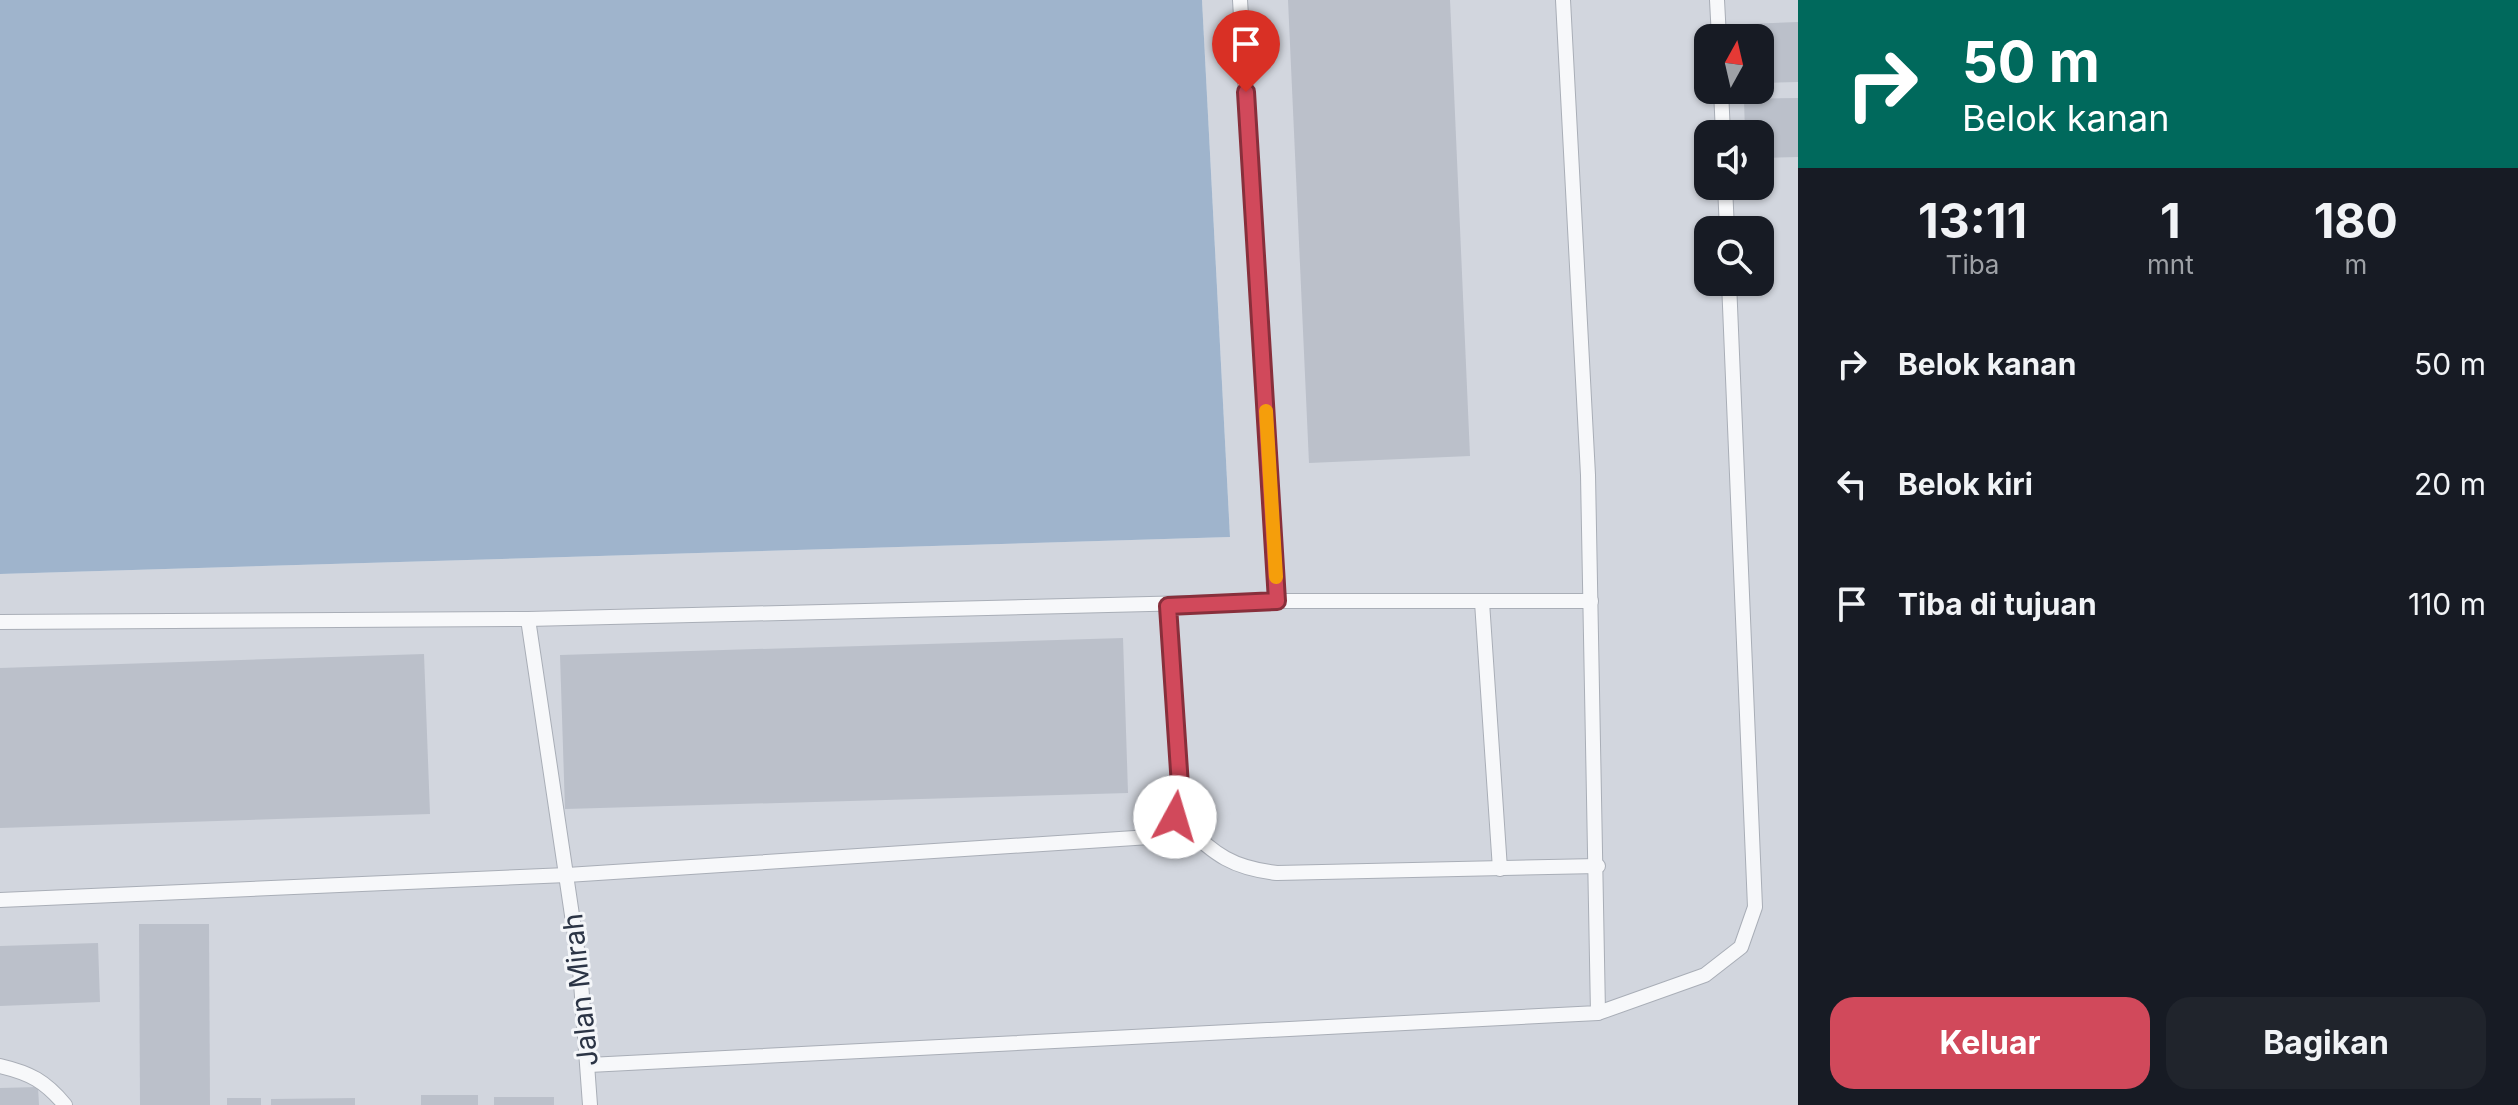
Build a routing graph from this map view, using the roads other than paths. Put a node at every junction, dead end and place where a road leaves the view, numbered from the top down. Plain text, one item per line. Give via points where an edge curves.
1 (1240, 0) edge
2 (1563, 0) edge
3 (1717, 0) edge
4 (1718, 24) edge
5 (1730, 296) edge
6 (1277, 601) junction
7 (1591, 601) junction
8 (1482, 602) junction
9 (1168, 606) junction
10 (528, 619) junction
11 (0, 622) edge
12 (1175, 817) junction
13 (1598, 866) junction
14 (1500, 869) junction
15 (567, 875) junction
16 (0, 900) edge
17 (1598, 1013) junction
18 (589, 1065) junction
19 (0, 1066) edge
20 (65, 1105) edge
21 (590, 1105) edge

1 - 6 lane
2 - 7 lane
3 - 4 lane
5 - 17 lane via 1755,907 1741,947 1705,975
6 - 8 lane
6 - 9 lane
7 - 8 lane
7 - 13 lane
8 - 14 lane
9 - 10 lane
9 - 12 lane via 1180,786
10 - 11 lane
10 - 15 lane, Jalan Mirah
12 - 14 lane via 1221,857 1244,869
12 - 15 lane via 1150,837
13 - 14 lane
13 - 17 lane
15 - 16 lane
15 - 18 lane, Jalan Mirah
17 - 18 lane
18 - 21 lane, Jalan Mirah
19 - 20 lane via 47,1084

